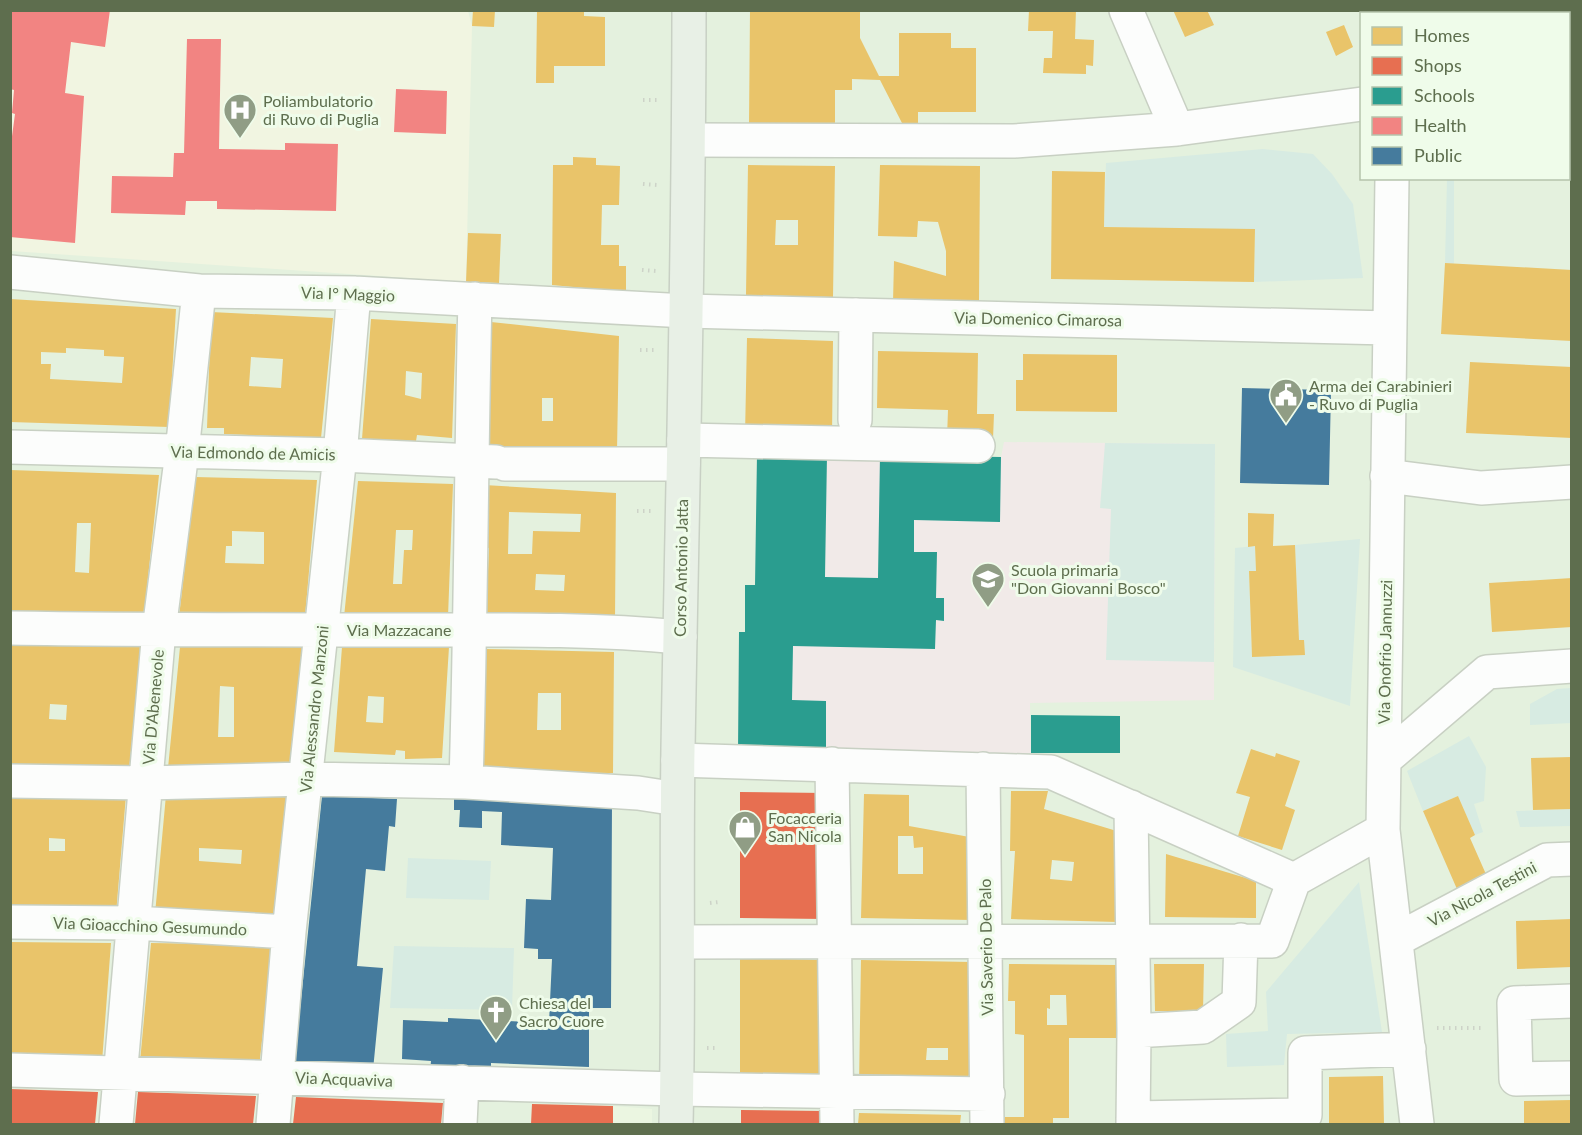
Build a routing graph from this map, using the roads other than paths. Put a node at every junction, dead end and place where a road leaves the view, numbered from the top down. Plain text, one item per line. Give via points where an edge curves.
1 (689, 10) edge
2 (1126, 10) edge
3 (1360, 104) edge
4 (1177, 129) junction
5 (688, 140) junction
6 (1392, 180) edge
7 (10, 272) edge
8 (199, 291) junction
9 (354, 293) junction
10 (475, 299) junction
11 (686, 311) junction
12 (856, 315) junction
13 (1389, 328) junction
14 (855, 420) dead end
15 (978, 446) dead end
16 (10, 447) edge
17 (182, 452) junction
18 (683, 452) junction
19 (340, 456) junction
20 (491, 463) junction
21 (1387, 477) junction
22 (1572, 482) edge
23 (10, 627) edge
24 (159, 630) junction
25 (322, 630) junction
26 (471, 630) junction
27 (680, 637) junction
28 (1572, 666) edge
29 (678, 760) junction
30 (1384, 760) junction
31 (832, 764) junction
32 (983, 769) junction
33 (307, 779) junction
34 (10, 780) edge
35 (466, 782) junction
36 (147, 783) junction
37 (677, 799) junction
38 (1131, 807) junction
39 (1383, 830) junction
40 (1559, 859) edge
41 (1294, 880) junction
42 (10, 922) edge
43 (134, 924) junction
44 (289, 932) junction
45 (1241, 940) junction
46 (1396, 940) junction
47 (834, 941) junction
48 (986, 941) junction
49 (1133, 941) junction
50 (679, 942) junction
51 (1572, 1001) edge
52 (1134, 1031) junction
53 (1408, 1039) junction
54 (10, 1070) edge
55 (121, 1074) junction
56 (278, 1076) junction
57 (1572, 1078) edge
58 (462, 1082) junction
59 (677, 1089) junction
60 (836, 1091) junction
61 (987, 1109) edge
62 (1133, 1121) edge
63 (116, 1125) edge
64 (273, 1125) edge
65 (460, 1125) edge
66 (676, 1125) edge
67 (837, 1125) edge
68 (1417, 1125) edge

1 - 5 main road, Corso Antonio Jatta
2 - 4 street
3 - 4 street
4 - 5 street via 1014,141
5 - 11 main road, Corso Antonio Jatta
6 - 13 street, Via Onofrio Jannuzzi
7 - 8 street, Via I° Maggio
8 - 9 street, Via I° Maggio
8 - 17 street, Via D'Abenevole
9 - 10 street, Via I° Maggio
9 - 19 street, Via Alessandro Manzoni
10 - 11 street, Via I° Maggio
10 - 20 street
11 - 12 street, Via Domenico Cimarosa
11 - 18 main road, Corso Antonio Jatta
12 - 13 street, Via Domenico Cimarosa
12 - 14 street
13 - 21 street, Via Onofrio Jannuzzi
15 - 18 street, Via Edmondo de Amicis
16 - 17 street, Via Edmondo de Amicis
17 - 19 street, Via Edmondo de Amicis
17 - 24 street, Via D'Abenevole
18 - 20 street, Via Edmondo de Amicis
18 - 27 main road, Corso Antonio Jatta
19 - 20 street, Via Edmondo de Amicis
19 - 25 street, Via Alessandro Manzoni
20 - 26 street
21 - 22 street via 1480,488
21 - 30 street, Via Onofrio Jannuzzi
23 - 24 street, Via Mazzacane
24 - 25 street, Via Mazzacane
24 - 36 street, Via D'Abenevole
25 - 26 street, Via Mazzacane
25 - 33 street, Via Alessandro Manzoni
26 - 27 street, Via Mazzacane
26 - 35 street
27 - 29 main road, Corso Antonio Jatta
28 - 30 street via 1487,672
29 - 31 street
29 - 37 main road, Corso Antonio Jatta
30 - 39 street, Via Onofrio Jannuzzi
31 - 32 street
31 - 47 street
32 - 38 street via 1052,772
32 - 48 street, Via Saverio De Palo
33 - 35 street
33 - 36 street
33 - 44 street, Via Alessandro Manzoni
34 - 36 street
35 - 37 street
36 - 43 street, Via D'Abenevole
37 - 50 main road, Corso Antonio Jatta
38 - 41 street
38 - 49 street
39 - 41 street
39 - 46 street, Via Onofrio Jannuzzi
40 - 46 street, Via Nicola Testini
41 - 45 street via 1272,941
42 - 43 street, Via Gioacchino Gesumundo
43 - 44 street, Via Gioacchino Gesumundo
43 - 55 street, Via D'Abenevole
44 - 56 street, Via Alessandro Manzoni
45 - 49 street
45 - 52 street via 1239,1002 1203,1027
46 - 53 street, Via Onofrio Jannuzzi
47 - 48 street
47 - 50 street
47 - 60 street
48 - 49 street
48 - 61 street, Via Saverio De Palo
49 - 52 street
50 - 59 main road, Corso Antonio Jatta
51 - 57 street via 1514,1003 1516,1079
52 - 62 street
53 - 62 street via 1305,1053 1305,1115
53 - 68 street, Via Onofrio Jannuzzi
54 - 55 street, Via Acquaviva
55 - 56 street, Via Acquaviva
55 - 63 street, Via D'Abenevole
56 - 58 street, Via Acquaviva
56 - 64 street, Via Alessandro Manzoni
58 - 59 street, Via Acquaviva
58 - 65 street
59 - 60 street, Via Acquaviva
59 - 66 main road, Corso Antonio Jatta
60 - 61 street, Via Acquaviva
60 - 67 street

